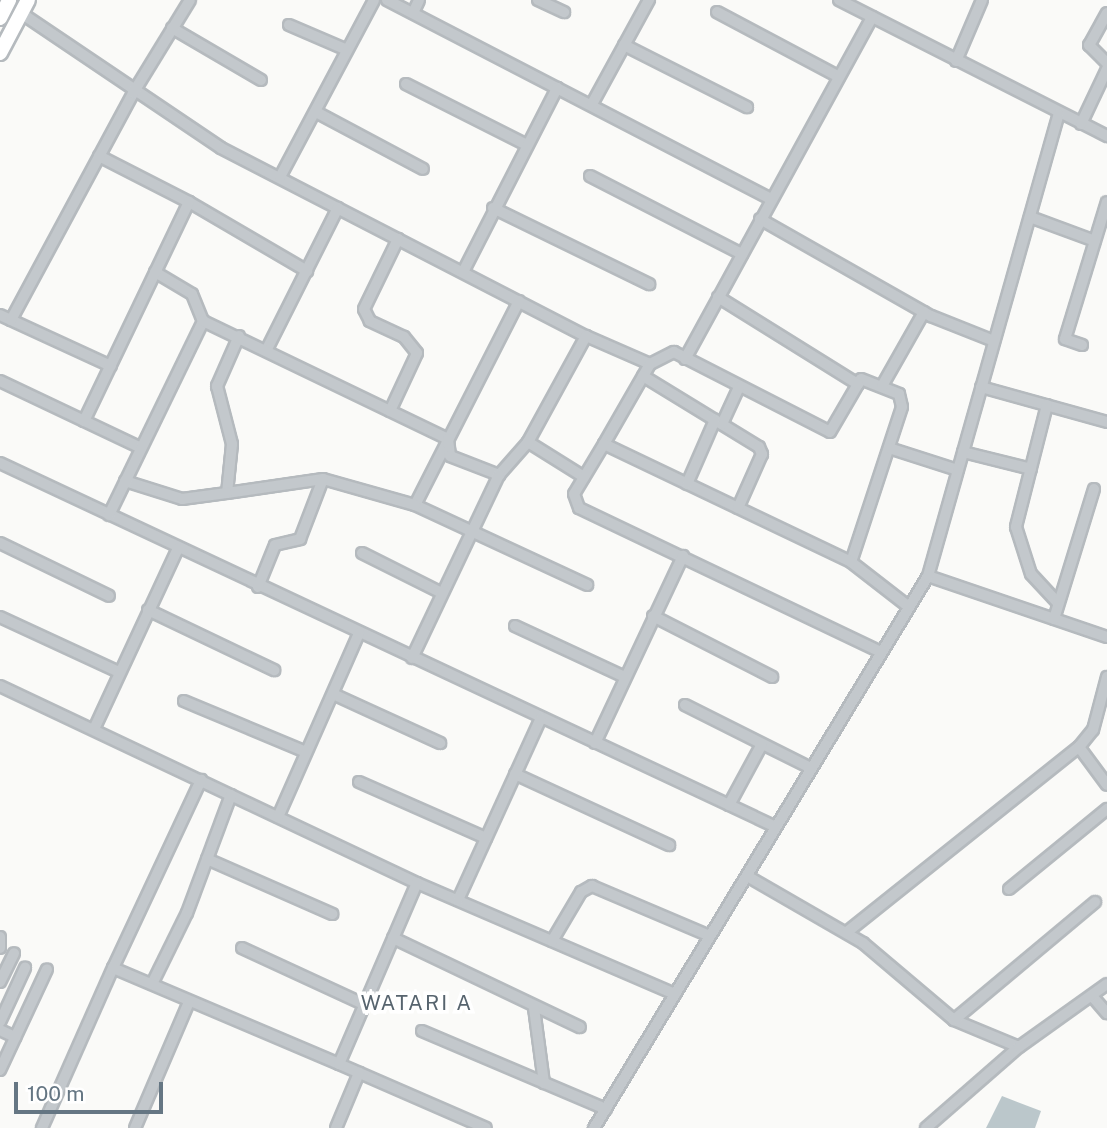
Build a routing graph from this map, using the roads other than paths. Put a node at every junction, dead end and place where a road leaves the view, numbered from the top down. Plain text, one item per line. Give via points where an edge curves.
1 (9, 0) edge
2 (190, 0) edge
3 (374, 0) edge
4 (387, 0) edge
5 (419, 0) edge
6 (538, 0) edge
7 (649, 0) edge
8 (839, 0) edge
9 (982, 0) edge
10 (25, 7) edge
11 (564, 12) dead end
12 (717, 12) dead end
13 (413, 13) junction
14 (1107, 13) edge
15 (0, 18) edge
16 (872, 18) junction
17 (289, 25) dead end
18 (172, 28) junction
19 (624, 45) junction
20 (347, 50) junction
21 (0, 52) edge
22 (956, 61) junction
23 (1107, 63) edge
24 (1107, 69) edge
25 (839, 77) junction
26 (261, 80) dead end
27 (406, 84) dead end
28 (556, 88) junction
29 (133, 93) junction
30 (592, 104) junction
31 (747, 107) dead end
32 (316, 111) junction
33 (1059, 114) junction
34 (1081, 124) junction
35 (1107, 136) edge
36 (527, 145) junction
37 (99, 156) junction
38 (423, 169) dead end
39 (590, 176) dead end
40 (280, 177) junction
41 (771, 199) junction
42 (189, 201) junction
43 (1107, 202) edge
44 (338, 208) junction
45 (493, 208) junction
46 (1030, 217) junction
47 (760, 219) junction
48 (398, 239) junction
49 (1095, 241) junction
50 (741, 254) junction
51 (307, 271) junction
52 (155, 272) junction
53 (463, 272) junction
54 (649, 284) dead end
55 (719, 297) junction
56 (519, 301) junction
57 (924, 312) junction
58 (0, 315) edge
59 (11, 320) junction
60 (204, 321) junction
61 (586, 336) junction
62 (239, 337) junction
63 (994, 341) junction
64 (1082, 345) dead end
65 (267, 349) junction
66 (685, 359) junction
67 (650, 364) junction
68 (110, 366) junction
69 (643, 376) junction
70 (0, 382) edge
71 (858, 384) junction
72 (882, 386) junction
73 (739, 387) junction
74 (981, 387) junction
75 (1047, 405) junction
76 (390, 411) junction
77 (84, 421) junction
78 (719, 422) junction
79 (1107, 422) edge
80 (448, 439) junction
81 (528, 442) junction
82 (604, 444) junction
83 (139, 447) junction
84 (889, 448) junction
85 (963, 452) junction
86 (0, 463) edge
87 (1031, 469) junction
88 (958, 470) junction
89 (499, 475) junction
90 (584, 477) junction
91 (323, 479) junction
92 (125, 481) junction
93 (687, 484) junction
94 (1094, 489) dead end
95 (227, 493) junction
96 (415, 505) junction
97 (738, 508) junction
98 (109, 515) junction
99 (472, 531) junction
100 (0, 542) edge
101 (178, 548) junction
102 (362, 553) dead end
103 (683, 556) junction
104 (850, 562) junction
105 (928, 576) junction
106 (587, 585) dead end
107 (258, 587) junction
108 (442, 593) junction
109 (110, 596) dead end
110 (1057, 602) junction
111 (909, 607) junction
112 (148, 610) junction
113 (653, 616) junction
114 (0, 617) edge
115 (1054, 619) junction
116 (515, 626) dead end
117 (359, 634) junction
118 (1107, 637) edge
119 (881, 652) junction
120 (412, 658) junction
121 (274, 670) dead end
122 (119, 672) junction
123 (625, 677) junction
124 (772, 677) dead end
125 (1107, 677) edge
126 (0, 686) edge
127 (333, 694) junction
128 (184, 701) dead end
129 (685, 705) dead end
130 (541, 718) junction
131 (95, 727) junction
132 (440, 743) dead end
133 (595, 743) junction
134 (762, 744) junction
135 (1079, 747) junction
136 (306, 752) junction
137 (811, 768) junction
138 (515, 774) junction
139 (201, 780) junction
140 (359, 782) dead end
141 (1107, 785) edge
142 (231, 795) junction
143 (729, 805) junction
144 (1107, 809) edge
145 (278, 817) junction
146 (776, 827) junction
147 (486, 838) junction
148 (669, 845) dead end
149 (207, 859) junction
150 (747, 876) junction
151 (417, 883) junction
152 (1009, 889) dead end
153 (458, 900) junction
154 (1095, 902) dead end
155 (332, 914) dead end
156 (847, 932) junction
157 (710, 936) junction
158 (0, 937) edge
159 (393, 938) junction
160 (552, 941) junction
161 (0, 948) edge
162 (242, 948) dead end
163 (14, 953) dead end
164 (25, 968) dead end
165 (113, 968) junction
166 (47, 969) dead end
167 (0, 982) edge
168 (152, 984) junction
169 (1107, 984) edge
170 (675, 994) junction
171 (1092, 996) junction
172 (189, 1002) junction
173 (363, 1004) junction
174 (534, 1008) junction
175 (1107, 1013) edge
176 (954, 1020) junction
177 (0, 1022) edge
178 (580, 1027) dead end
179 (0, 1030) edge
180 (422, 1031) dead end
181 (15, 1037) junction
182 (1019, 1047) junction
183 (339, 1064) junction
184 (0, 1070) edge
185 (359, 1073) junction
186 (544, 1083) junction
187 (606, 1109) junction
188 (42, 1128) edge
189 (135, 1128) edge
190 (336, 1128) edge
191 (486, 1128) edge
192 (594, 1128) edge
193 (926, 1128) edge

1 - 15 main road
2 - 18 street
3 - 20 street
4 - 13 street
5 - 13 street
6 - 11 street
7 - 19 street
8 - 16 street
9 - 22 street
10 - 21 main road
10 - 29 street
12 - 25 street
13 - 28 street
14 - 23 street via 1089,45
16 - 22 street
16 - 25 street
17 - 20 street
18 - 26 street
18 - 29 street
19 - 30 street
19 - 31 street
20 - 32 street
22 - 33 street
24 - 34 street
25 - 41 street
27 - 36 street
28 - 30 street
28 - 36 street
29 - 37 street
29 - 40 street via 220,148
30 - 41 street
32 - 38 street
32 - 40 street
33 - 34 street
33 - 46 street
34 - 35 street
36 - 45 street
37 - 42 street
37 - 59 street
39 - 50 street
40 - 44 street
41 - 47 street
42 - 51 street
42 - 52 street
43 - 49 street
44 - 48 street
44 - 51 street
45 - 53 street
45 - 54 street
46 - 49 street
46 - 63 street
47 - 50 street
47 - 57 street
48 - 53 street
48 - 76 street via 364,309 370,321 404,337 417,353
49 - 64 street via 1065,339
50 - 55 street
51 - 65 street
52 - 60 street via 192,294
52 - 68 street
53 - 56 street
55 - 66 street
55 - 71 street
56 - 61 street
56 - 80 street
57 - 63 street
57 - 72 street
58 - 59 street
59 - 68 street
60 - 62 street
60 - 83 street
61 - 67 street
61 - 81 street
62 - 65 street
62 - 95 street via 217,386 232,444
63 - 74 street
65 - 76 street
66 - 67 street via 674,352
66 - 73 street
67 - 69 street
68 - 77 street
69 - 78 street
69 - 82 street
70 - 77 street
71 - 72 street via 866,378
71 - 73 street via 830,432
72 - 84 street via 902,398
73 - 78 street
74 - 75 street
74 - 85 street
75 - 79 street
75 - 87 street
76 - 80 street
77 - 83 street
78 - 93 street
78 - 97 street via 761,450
80 - 89 street via 450,456
80 - 96 street
81 - 89 street
81 - 90 street
82 - 90 street
82 - 93 street
83 - 92 street
84 - 88 street
84 - 104 street
85 - 87 street
85 - 88 street
86 - 98 street
87 - 110 street via 1016,527 1031,574
88 - 105 street
89 - 99 street
90 - 103 street via 574,494 579,508
91 - 95 street
91 - 96 street
91 - 107 street via 300,539 275,545
92 - 95 street via 182,499
92 - 98 street
93 - 97 street
94 - 110 street
96 - 99 street
97 - 104 street
98 - 101 street
99 - 106 street
99 - 108 street
100 - 109 street
101 - 107 street
101 - 112 street
102 - 108 street
103 - 113 street
103 - 119 street
104 - 111 street
105 - 111 street
105 - 115 street
107 - 117 street
108 - 120 street
110 - 115 street
111 - 119 street
112 - 121 street
112 - 122 street
113 - 123 street
113 - 124 street
114 - 122 street
115 - 118 street
116 - 123 street
117 - 120 street
117 - 127 street
119 - 137 street
120 - 130 street
122 - 131 street
123 - 133 street
125 - 135 street via 1093,730
126 - 131 street
127 - 132 street
127 - 136 street
128 - 136 street
129 - 134 street
130 - 133 street
130 - 138 street
131 - 139 street
133 - 143 street
134 - 137 street
134 - 143 street
135 - 141 street
135 - 156 street
136 - 145 street
137 - 146 street
138 - 147 street
138 - 148 street
139 - 142 street
139 - 165 street
140 - 147 street
142 - 145 street
142 - 149 street
143 - 146 street
144 - 152 street
145 - 151 street
146 - 150 street
147 - 153 street
149 - 155 street
149 - 168 street
150 - 156 street
150 - 157 street
151 - 153 street
151 - 159 street
153 - 160 street
154 - 176 street
156 - 176 street
157 - 160 street via 592,886 582,892
157 - 170 street
158 - 161 street
159 - 173 street
159 - 174 street
160 - 170 street
162 - 173 street
163 - 167 street
164 - 177 street
165 - 168 street
165 - 188 street
166 - 181 street
168 - 172 street
169 - 171 street
170 - 187 street
171 - 175 street
171 - 182 street
172 - 183 street
172 - 189 street
173 - 183 street
174 - 178 street
174 - 186 street
176 - 182 street
179 - 181 street
180 - 186 street
181 - 184 street
182 - 193 street
183 - 185 street
185 - 190 street
185 - 191 street
186 - 187 street
187 - 192 street

